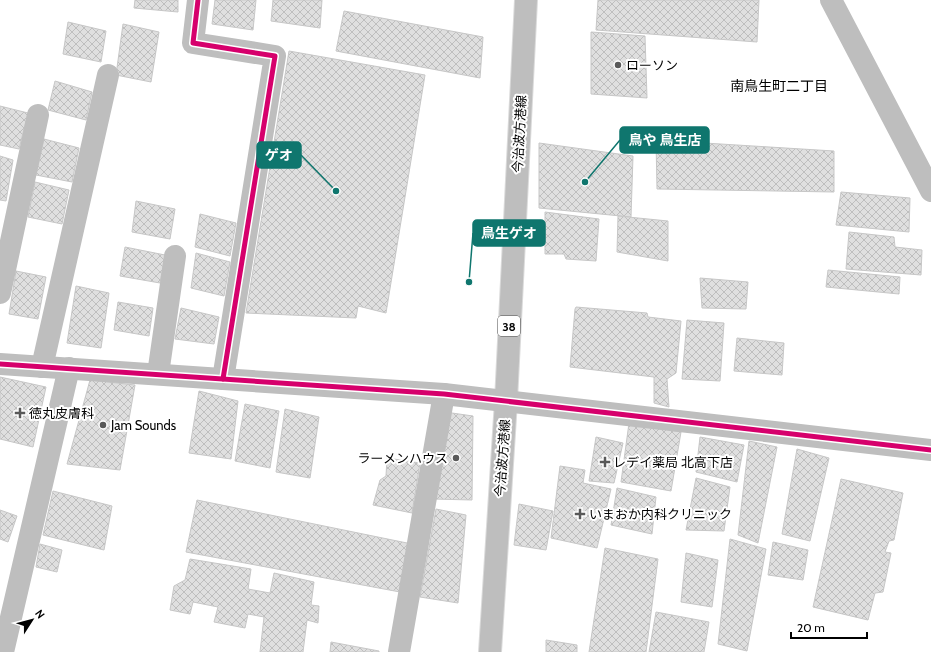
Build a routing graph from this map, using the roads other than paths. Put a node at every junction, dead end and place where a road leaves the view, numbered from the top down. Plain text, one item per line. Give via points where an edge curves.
1 (198, 0) edge
2 (526, 0) edge
3 (831, 0) edge
4 (108, 75) dead end
5 (38, 115) dead end
6 (931, 191) edge
7 (175, 256) dead end
8 (0, 293) edge
9 (0, 364) edge
10 (42, 367) junction
11 (69, 368) junction
12 (158, 374) junction
13 (223, 379) junction
14 (444, 394) junction
15 (506, 400) junction
16 (931, 450) edge
17 (3, 652) edge
18 (399, 652) edge
19 (490, 652) edge

1 - 13 street via 193,43 275,56
2 - 15 street, 今治波方港線 / 38
3 - 6 street
4 - 10 street
5 - 8 street
7 - 12 street
9 - 10 street
10 - 11 street
11 - 12 street
11 - 17 street
12 - 13 street
13 - 14 street
14 - 15 street
14 - 18 street
15 - 16 street
15 - 19 street, 今治波方港線 / 38

